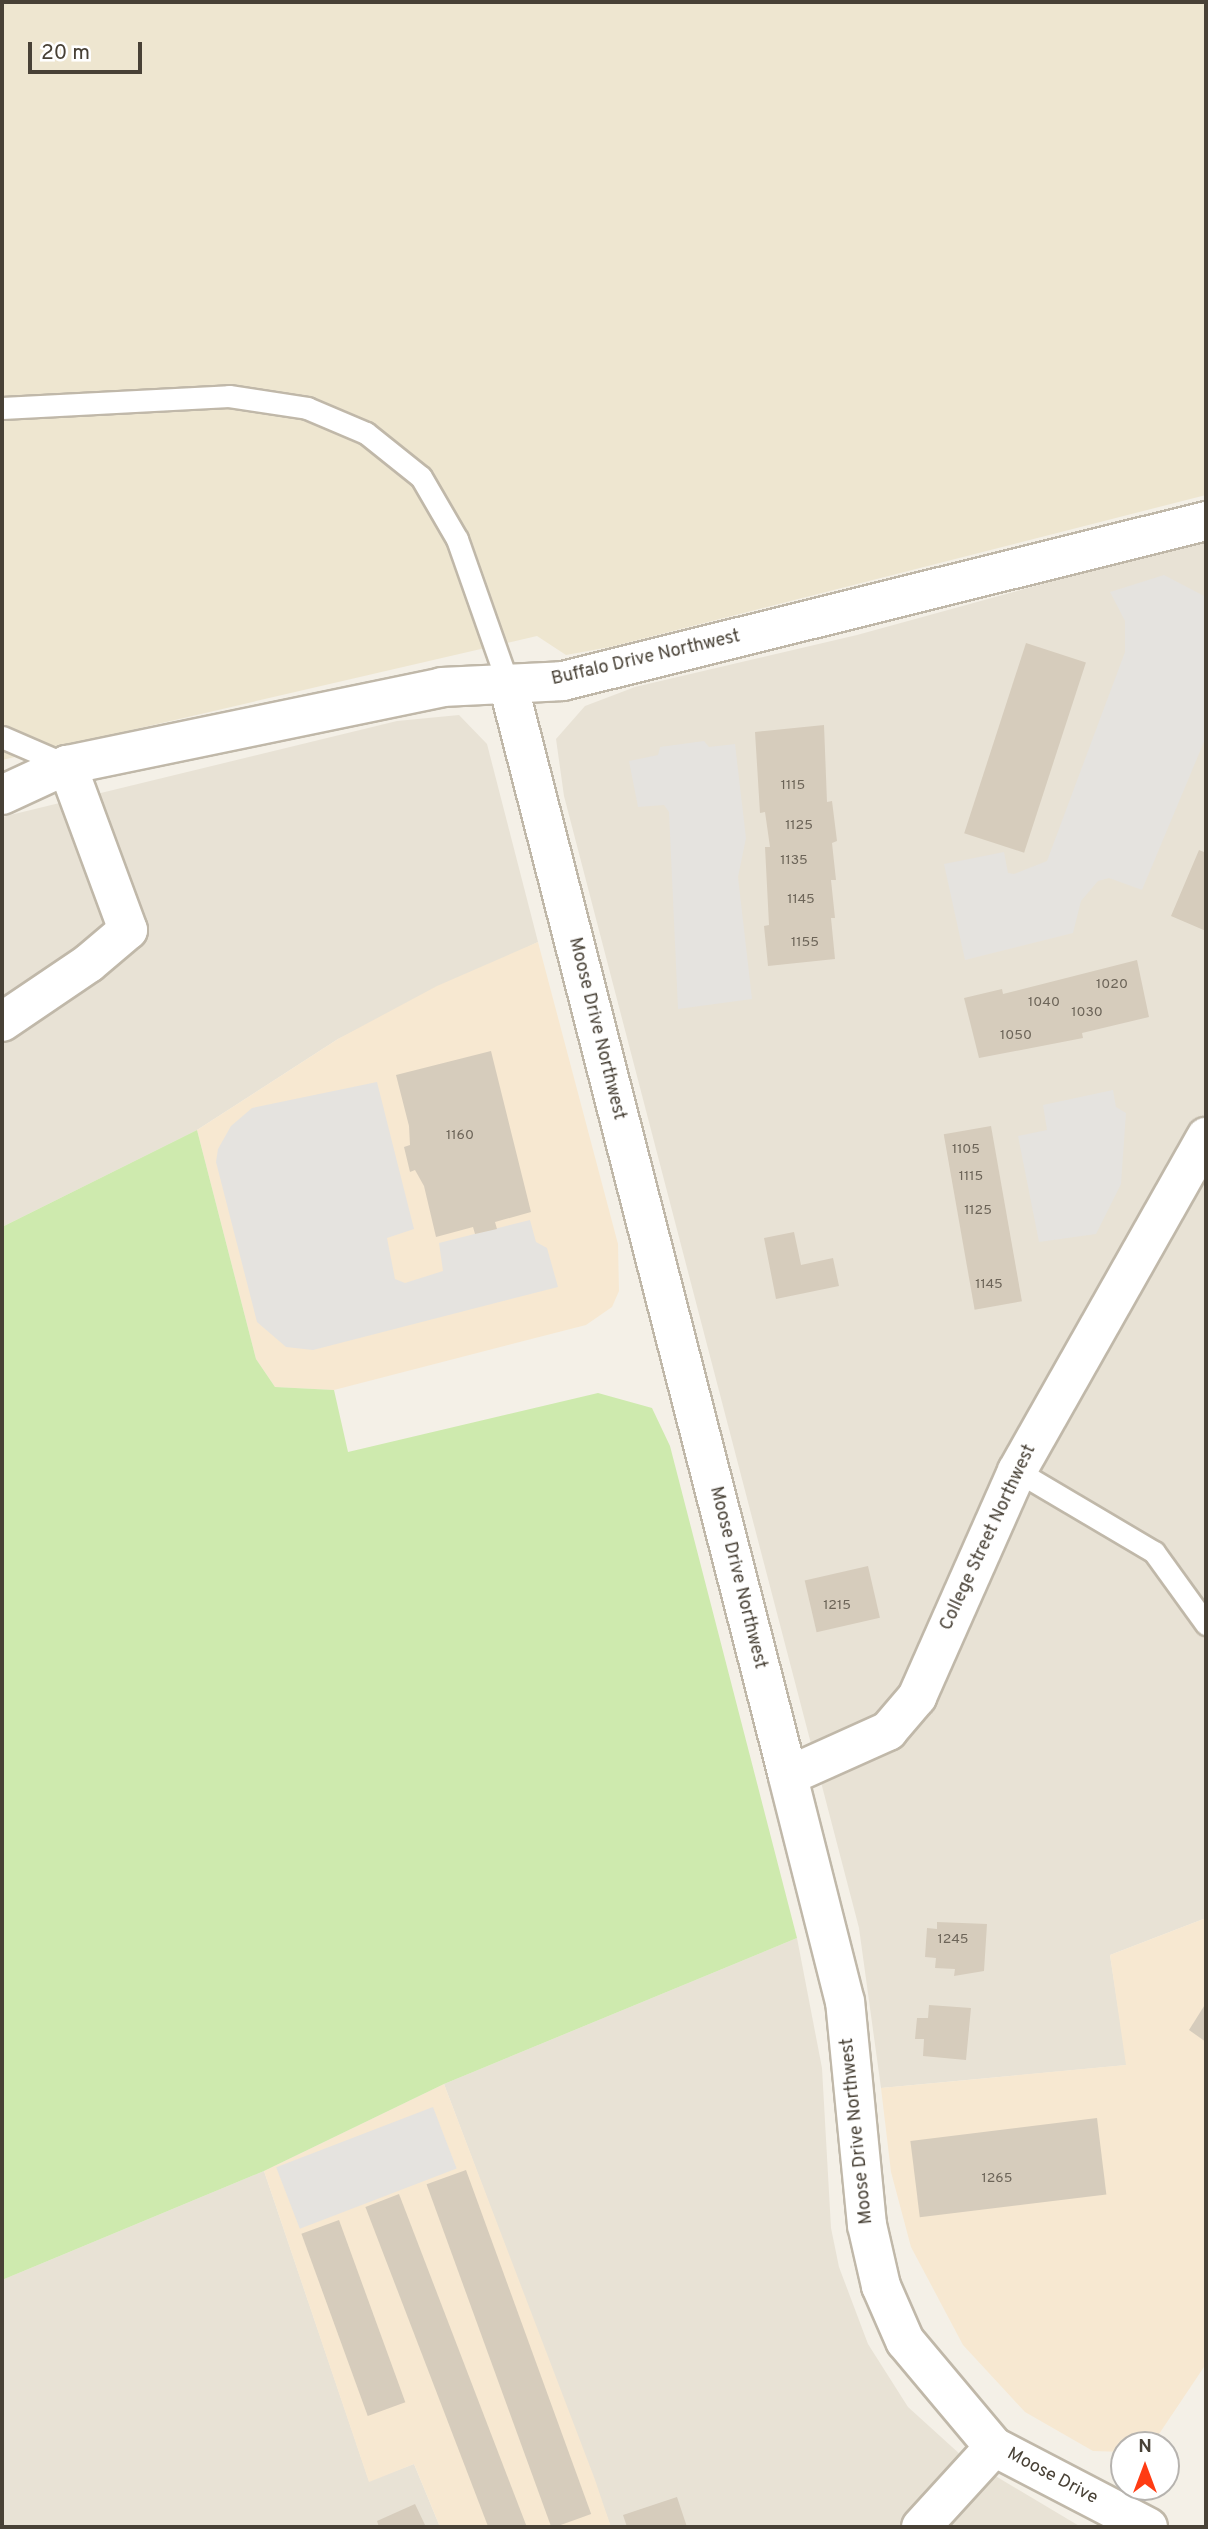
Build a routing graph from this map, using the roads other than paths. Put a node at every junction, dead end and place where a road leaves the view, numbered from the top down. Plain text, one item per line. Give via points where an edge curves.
1 (2, 408) edge
2 (1206, 521) edge
3 (508, 684) junction
4 (2, 737) edge
5 (67, 765) junction
6 (2, 795) edge
7 (2, 1022) edge
8 (1206, 1138) edge
9 (1017, 1471) junction
10 (1204, 1614) edge
11 (788, 1776) junction
12 (994, 2447) junction
13 (921, 2527) edge
14 (1148, 2527) edge

1 - 3 lane via 229,396 307,408 366,433 421,477 451,529 480,593
2 - 3 street, Buffalo Drive Northwest via 563,681
3 - 5 street, Buffalo Drive Northwest via 442,687
3 - 11 street, Moose Drive Northwest
4 - 5 lane
5 - 6 street, Buffalo Drive Northwest
5 - 7 street via 128,930 89,963
8 - 9 street, College Street Northwest
9 - 10 lane via 1154,1552
9 - 11 street, College Street Northwest via 917,1697 888,1731
11 - 12 street, Moose Drive Northwest via 845,2002 867,2225 881,2286 905,2342
12 - 13 street
12 - 14 street, Moose Drive

